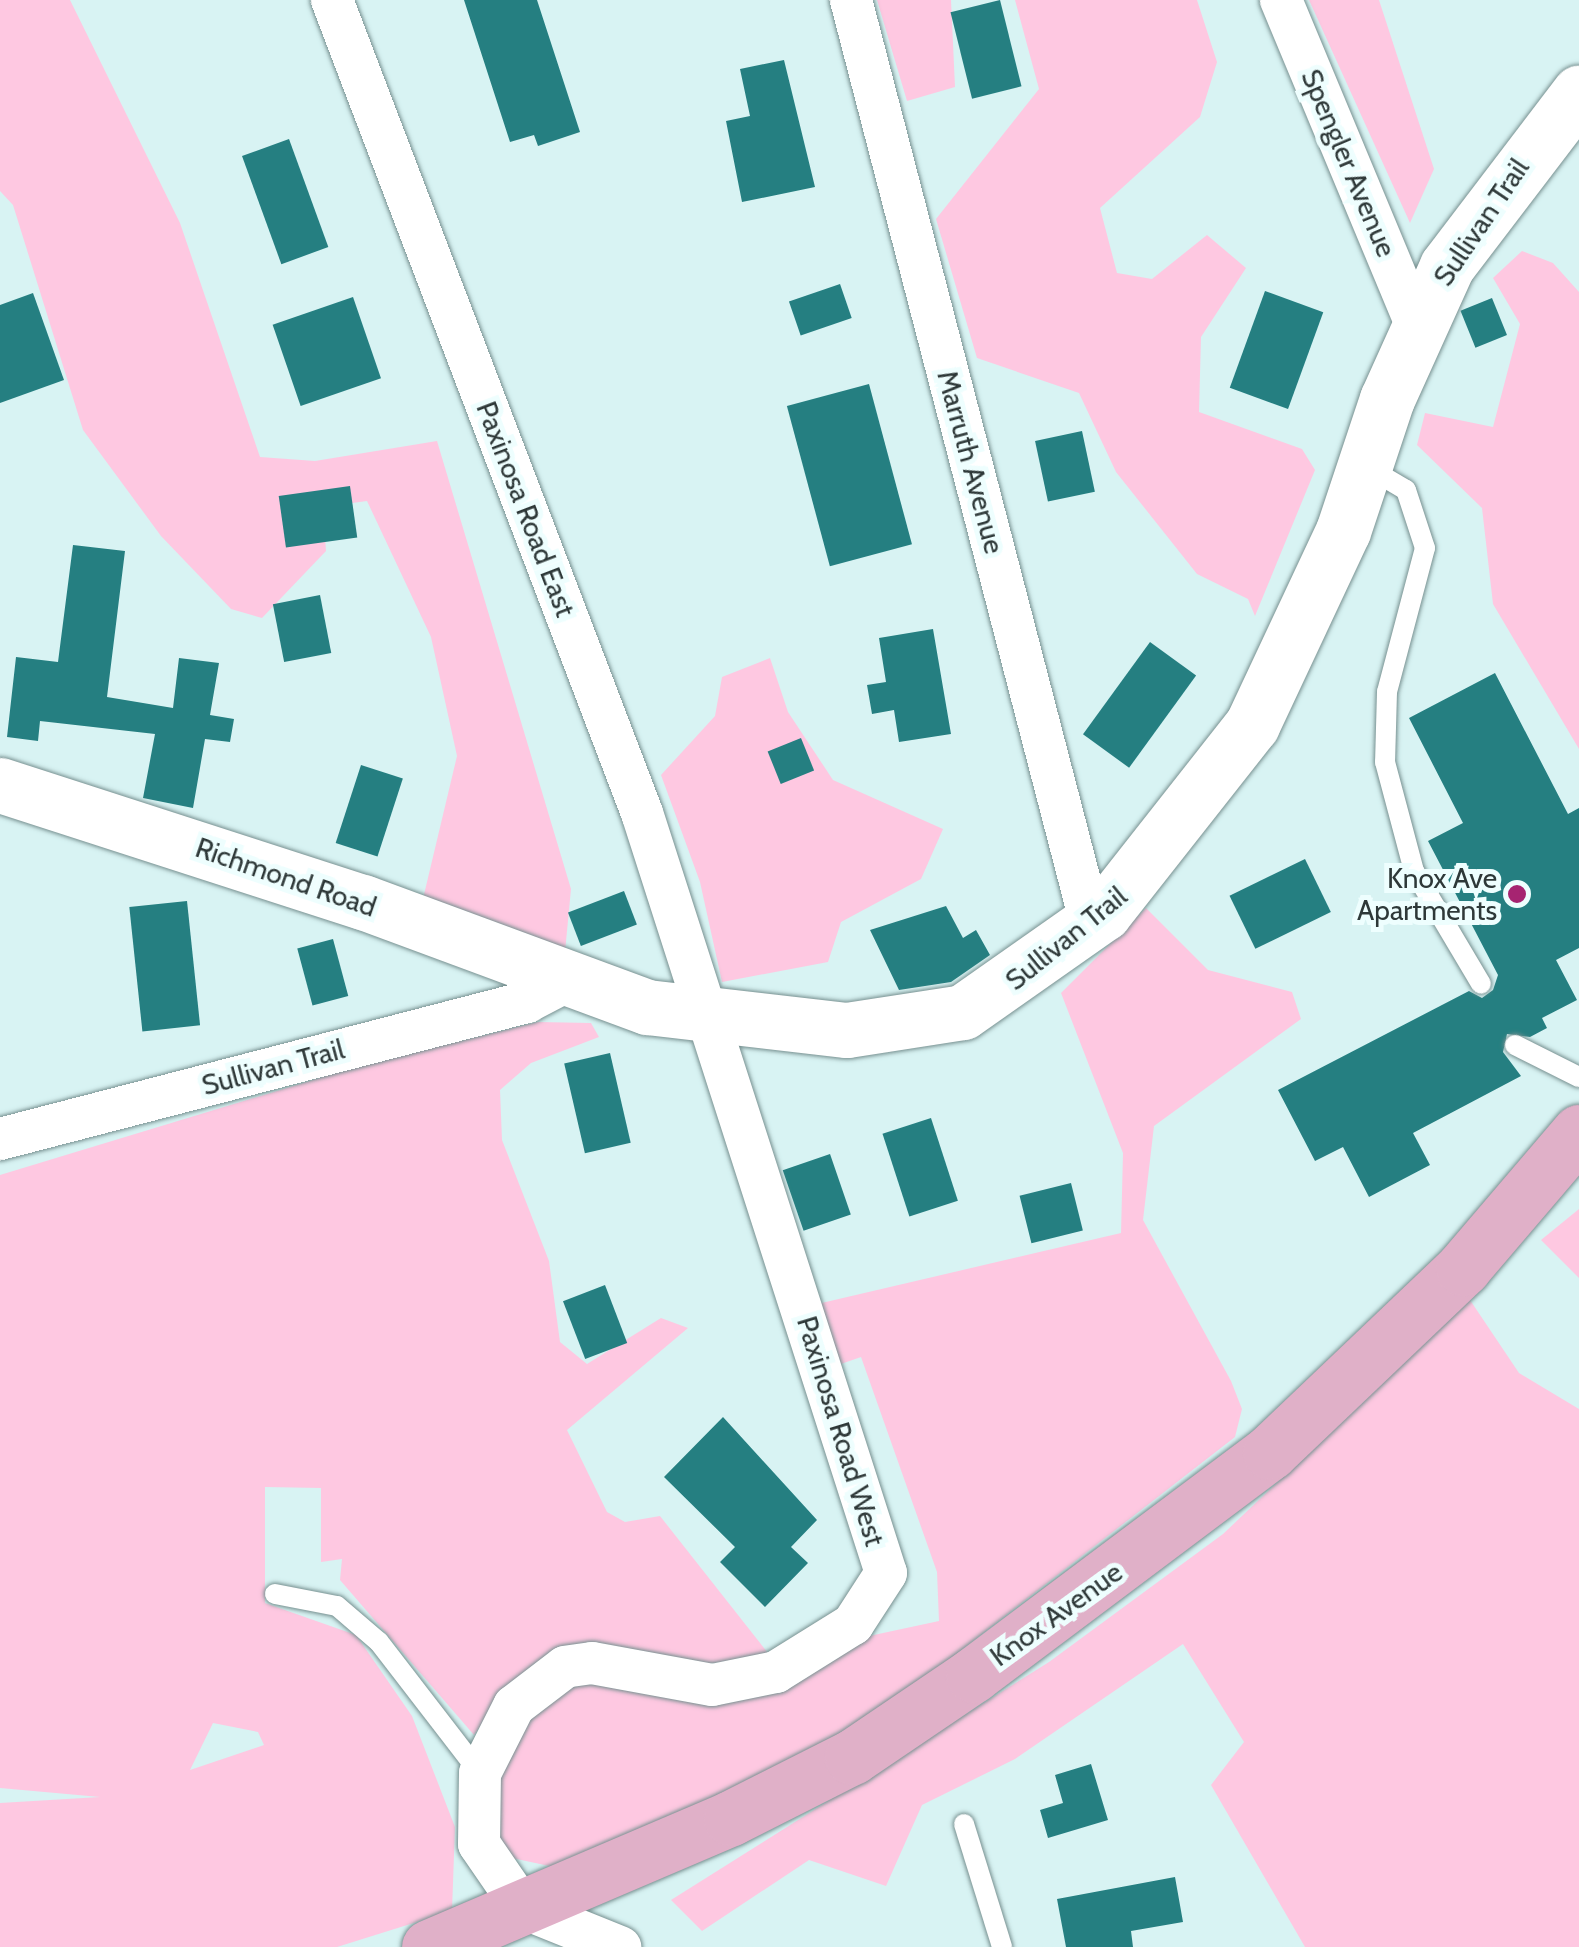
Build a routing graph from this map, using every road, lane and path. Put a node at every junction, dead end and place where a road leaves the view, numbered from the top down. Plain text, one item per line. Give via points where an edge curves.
1 (332, 0) edge
2 (852, 0) edge
3 (1280, 0) edge
4 (1579, 93) edge
5 (1417, 326) junction
6 (1366, 466) junction
7 (0, 785) edge
8 (1091, 924) junction
9 (568, 980) junction
10 (1481, 984) dead end
11 (712, 1020) junction
12 (1516, 1045) dead end
13 (1579, 1077) edge
14 (1579, 1132) edge
15 (0, 1139) edge
16 (274, 1594) dead end
17 (480, 1772) junction
18 (964, 1824) dead end
19 (522, 1908) junction
20 (429, 1947) edge
21 (620, 1947) edge
22 (1002, 1947) edge

1 - 11 street, Paxinosa Road East
2 - 8 street, Marruth Avenue
3 - 5 street, Spengler Avenue
4 - 5 street, Sullivan Trail via 1487,207
5 - 6 street, Sullivan Trail
6 - 8 street, Sullivan Trail via 1252,725 1149,867
6 - 10 lane via 1406,490 1426,548 1388,692 1384,762 1414,871
7 - 9 street, Richmond Road via 363,902
8 - 11 street, Sullivan Trail via 963,1012 847,1030
9 - 11 street, Sullivan Trail
9 - 15 street, Sullivan Trail via 528,1002
11 - 17 street, Paxinosa Road West via 882,1585 853,1624 776,1672 712,1685 565,1667 514,1706
12 - 13 lane
14 - 19 main road, Knox Avenue via 1373,1359 1110,1576 852,1757 614,1875
16 - 17 lane via 337,1606 379,1642
17 - 19 street, Paxinosa Road West via 478,1844
18 - 22 lane
19 - 20 main road, Knox Avenue
19 - 21 street

